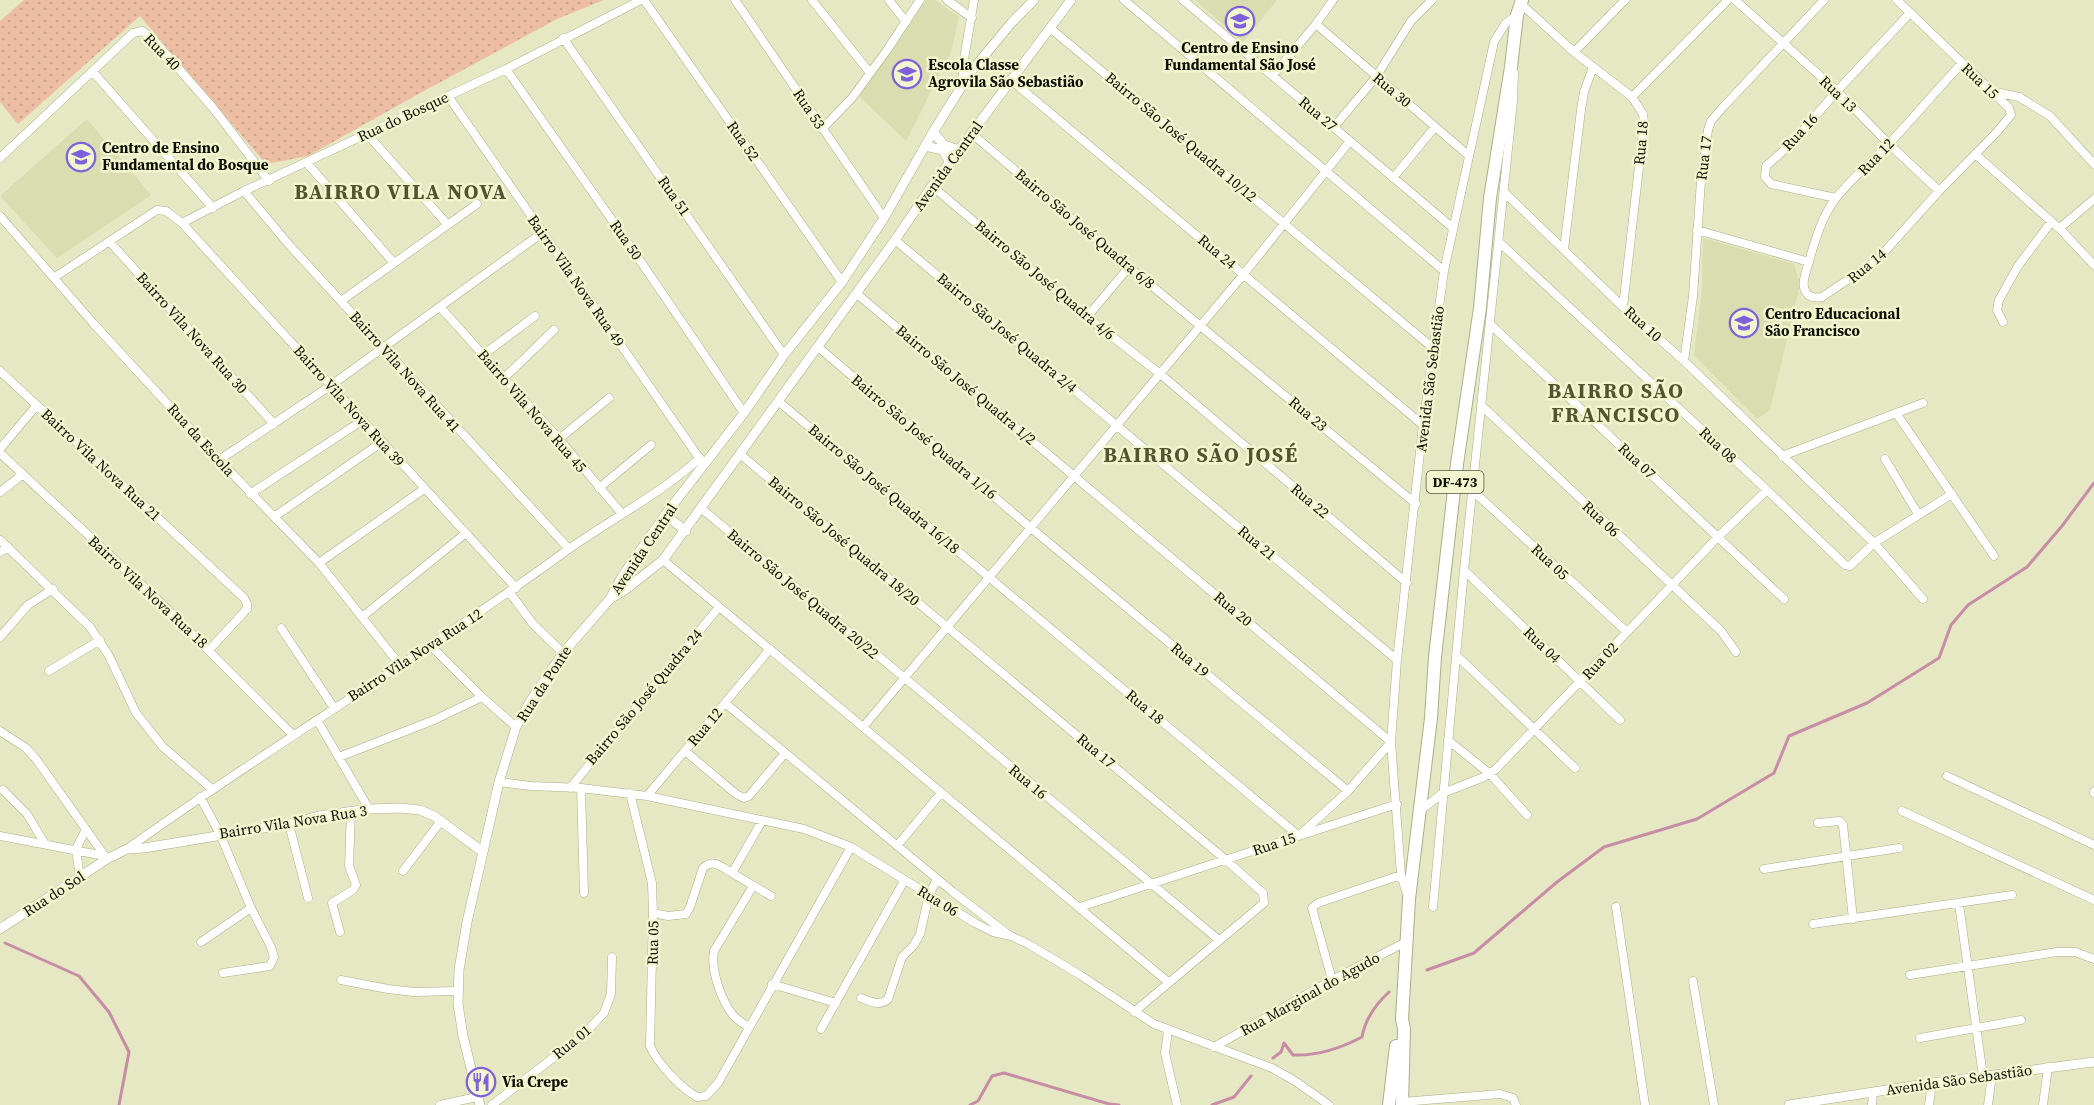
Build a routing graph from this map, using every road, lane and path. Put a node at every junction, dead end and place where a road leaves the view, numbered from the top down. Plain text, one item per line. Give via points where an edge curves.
1 (643, 0) edge
2 (735, 0) edge
3 (812, 0) edge
4 (889, 0) edge
5 (920, 0) edge
6 (946, 0) edge
7 (974, 0) edge
8 (1034, 0) edge
9 (1071, 0) edge
10 (1124, 0) edge
11 (1183, 0) edge
12 (1333, 0) edge
13 (1432, 0) edge
14 (1625, 0) edge
15 (1728, 0) edge
16 (1736, 0) edge
17 (1824, 0) edge
18 (1897, 0) edge
19 (1521, 4) edge
20 (1910, 13) junction
21 (972, 18) junction
22 (906, 22) junction
23 (1316, 24) junction
24 (1050, 27) junction
25 (563, 38) junction
26 (1784, 45) junction
27 (967, 48) junction
28 (1574, 52) junction
29 (1962, 63) junction
30 (1511, 67) junction
31 (1593, 67) junction
32 (506, 69) junction
33 (93, 72) junction
34 (970, 72) junction
35 (870, 73) junction
36 (1273, 75) junction
37 (1376, 77) junction
38 (1011, 80) junction
39 (963, 84) junction
40 (1990, 91) junction
41 (1837, 92) junction
42 (448, 96) junction
43 (1632, 97) junction
44 (1334, 127) junction
45 (1435, 127) junction
46 (822, 129) junction
47 (933, 132) junction
48 (972, 133) junction
49 (367, 134) junction
50 (1350, 141) junction
51 (1889, 144) junction
52 (925, 146) junction
53 (959, 150) junction
54 (1975, 154) junction
55 (1468, 155) junction
56 (0, 158) edge
57 (307, 162) junction
58 (950, 163) junction
59 (2094, 164) edge
60 (1327, 172) junction
61 (1393, 178) junction
62 (269, 181) junction
63 (932, 186) junction
64 (244, 191) junction
65 (1939, 191) junction
66 (1504, 192) junction
67 (1836, 198) junction
68 (2094, 199) edge
69 (477, 204) dead end
70 (213, 208) junction
71 (0, 216) edge
72 (884, 218) junction
73 (2051, 222) junction
74 (182, 223) junction
75 (1285, 224) junction
76 (448, 225) junction
77 (1453, 228) junction
78 (1697, 230) junction
79 (2061, 230) junction
80 (542, 233) junction
81 (896, 240) junction
82 (110, 242) junction
83 (1499, 242) junction
84 (1564, 249) junction
85 (1809, 262) junction
86 (394, 263) junction
87 (2094, 265) edge
88 (1129, 267) junction
89 (1444, 271) junction
90 (1243, 274) junction
91 (55, 277) junction
92 (842, 282) junction
93 (857, 294) junction
94 (341, 301) junction
95 (1623, 307) junction
96 (441, 308) junction
97 (536, 316) dead end
98 (1087, 316) junction
99 (2003, 322) dead end
100 (1200, 324) junction
101 (1490, 324) junction
102 (554, 330) dead end
103 (818, 347) junction
104 (383, 348) junction
105 (1433, 348) junction
106 (784, 354) junction
107 (483, 355) junction
108 (1684, 361) junction
109 (0, 371) edge
110 (1159, 373) junction
111 (503, 379) junction
112 (330, 386) junction
113 (609, 398) dead end
114 (778, 401) junction
115 (1923, 403) dead end
116 (37, 405) junction
117 (1482, 406) junction
118 (744, 413) junction
119 (1896, 413) junction
120 (363, 420) junction
121 (274, 424) junction
122 (1118, 425) junction
123 (1423, 425) junction
124 (559, 439) junction
125 (382, 442) junction
126 (651, 445) dead end
127 (0, 451) edge
128 (741, 455) junction
129 (1782, 456) junction
130 (1885, 459) dead end
131 (219, 460) junction
132 (702, 462) junction
133 (22, 475) junction
134 (1074, 476) junction
135 (599, 488) junction
136 (424, 489) junction
137 (1767, 490) junction
138 (1473, 491) junction
139 (0, 492) edge
140 (250, 494) junction
141 (1952, 494) junction
142 (1416, 504) junction
143 (702, 509) junction
144 (622, 514) junction
145 (1918, 514) junction
146 (665, 515) junction
147 (274, 517) junction
148 (1031, 528) junction
149 (686, 531) junction
150 (466, 533) junction
151 (1718, 537) junction
152 (0, 540) edge
153 (1874, 543) junction
154 (8, 547) junction
155 (569, 549) junction
156 (0, 552) edge
157 (1994, 556) dead end
158 (663, 560) junction
159 (319, 562) junction
160 (1464, 570) junction
161 (990, 577) junction
162 (1407, 582) junction
163 (1671, 585) junction
164 (53, 590) junction
165 (513, 590) junction
166 (610, 599) junction
167 (1784, 599) dead end
168 (1923, 599) dead end
169 (719, 607) junction
170 (362, 617) junction
171 (947, 627) junction
172 (281, 628) dead end
173 (1627, 632) junction
174 (0, 637) edge
175 (100, 640) junction
176 (430, 645) junction
177 (209, 650) junction
178 (770, 650) junction
179 (1736, 652) dead end
180 (563, 653) junction
181 (1456, 655) junction
182 (1397, 660) junction
183 (399, 665) junction
184 (49, 671) dead end
185 (904, 679) junction
186 (1580, 682) junction
187 (482, 697) junction
188 (725, 703) junction
189 (334, 708) junction
190 (316, 720) junction
191 (1620, 720) dead end
192 (864, 726) junction
193 (516, 727) junction
194 (1535, 729) junction
195 (0, 731) edge
196 (293, 735) junction
197 (1448, 740) junction
198 (1391, 742) junction
199 (685, 751) junction
200 (785, 753) junction
201 (339, 757) junction
202 (1575, 768) dead end
203 (1490, 774) junction
204 (1947, 776) dead end
205 (499, 782) junction
206 (570, 788) junction
207 (581, 788) junction
208 (212, 789) junction
209 (3, 790) dead end
210 (1348, 791) junction
211 (630, 793) junction
212 (941, 793) junction
213 (1443, 793) junction
214 (647, 796) junction
215 (200, 797) junction
216 (1396, 804) junction
217 (369, 809) junction
218 (351, 811) junction
219 (1902, 811) dead end
220 (1419, 812) junction
221 (1527, 815) dead end
222 (762, 820) junction
223 (441, 821) junction
224 (1818, 823) dead end
225 (289, 824) junction
226 (86, 829) junction
227 (220, 834) junction
228 (0, 836) edge
229 (1299, 836) junction
230 (45, 844) junction
231 (2094, 845) edge
232 (897, 846) junction
233 (851, 847) junction
234 (1899, 848) dead end
235 (76, 849) junction
236 (127, 849) junction
237 (483, 852) junction
238 (1845, 855) junction
239 (106, 857) junction
240 (1226, 860) junction
241 (1764, 870) dead end
242 (403, 871) dead end
243 (732, 873) junction
244 (1401, 875) junction
245 (80, 878) junction
246 (938, 879) junction
247 (904, 881) junction
248 (1152, 885) junction
249 (753, 886) junction
250 (584, 893) dead end
251 (929, 895) junction
252 (2012, 895) dead end
253 (771, 896) dead end
254 (308, 898) dead end
255 (1409, 899) junction
256 (2094, 900) edge
257 (1959, 904) junction
258 (1080, 907) junction
259 (1433, 907) dead end
260 (1616, 907) dead end
261 (250, 908) junction
262 (653, 914) junction
263 (1853, 919) junction
264 (1813, 924) dead end
265 (0, 929) edge
266 (340, 932) dead end
267 (1011, 936) junction
268 (1219, 940) junction
269 (201, 942) dead end
270 (1406, 942) junction
271 (612, 957) dead end
272 (2094, 959) edge
273 (1968, 966) junction
274 (224, 974) dead end
275 (1910, 975) dead end
276 (341, 980) dead end
277 (1332, 980) junction
278 (1694, 981) dead end
279 (1168, 982) junction
280 (772, 984) junction
281 (458, 991) junction
282 (861, 998) dead end
283 (836, 1003) junction
284 (1134, 1012) junction
285 (1402, 1019) junction
286 (2021, 1020) dead end
287 (749, 1027) junction
288 (1975, 1028) junction
289 (821, 1029) dead end
290 (1168, 1031) junction
291 (1920, 1038) dead end
292 (1214, 1047) junction
293 (2094, 1062) edge
294 (2048, 1067) junction
295 (1988, 1075) junction
296 (1932, 1083) junction
297 (1873, 1092) junction
298 (479, 1101) edge
299 (1813, 1103) edge
300 (1402, 1104) edge
301 (440, 1105) edge
302 (492, 1105) edge
303 (1177, 1105) edge
304 (1329, 1105) edge
305 (1389, 1105) edge
306 (1516, 1105) edge
307 (1645, 1105) edge
308 (1714, 1105) edge
309 (1789, 1105) edge
310 (1872, 1105) edge
311 (1929, 1105) edge
312 (1988, 1105) edge
313 (2043, 1105) edge

1 - 25 street, Rua do Bosque
1 - 92 street, Rua 52
2 - 46 street, Rua 53
3 - 35 street
4 - 22 street
5 - 22 street
6 - 21 street
7 - 21 street
8 - 34 street, Avenida Central
9 - 24 street, Avenida Central
10 - 60 street
11 - 36 street, Rua 27
12 - 23 street
13 - 37 street via 1411,21
14 - 28 street
15 - 43 street
16 - 26 street, Rua 13
17 - 26 street, Rua 17
18 - 20 street, Rua 15
19 - 28 street, Rua 18
19 - 30 main road, Avenida São Sebastião / DF-473
19 - 55 street, Avenida São Sebastião via 1494,42
20 - 29 street, Rua 15
20 - 41 street, Rua 16
21 - 27 street
22 - 35 street
23 - 36 street
23 - 37 street, Rua 30
24 - 38 street, Avenida Central
24 - 75 street, Bairro São José Quadra 10/12
25 - 32 street, Rua do Bosque
25 - 106 street, Rua 51
26 - 41 street, Rua 13
26 - 78 street, Rua 17 via 1709,124
27 - 34 street
27 - 39 street
28 - 31 street, Rua 18
29 - 40 street, Rua 15
29 - 51 street, Rua 12
30 - 66 street via 1515,82
30 - 220 main road, Avenida São Sebastião / DF-473 via 1490,198 1481,298 1457,464
31 - 43 street, Rua 18
31 - 84 street via 1581,110
32 - 42 street, Rua do Bosque
32 - 118 street, Rua 50
33 - 56 street
33 - 62 street, Rua 40 via 133,33 144,32 213,108
33 - 70 street
34 - 39 street, Avenida Central
35 - 46 street
36 - 44 street, Rua 27
37 - 44 street
37 - 45 street, Rua 30
38 - 48 street, Avenida Central
38 - 90 street, Rua 24
39 - 47 street, Avenida Central
40 - 54 street, Rua 15 via 2011,115
40 - 59 street via 2019,97 2050,117
41 - 51 street, Rua 13
41 - 67 street, Rua 16 via 1764,173 1777,186
42 - 49 street, Rua do Bosque
42 - 80 street, Bairro Vila Nova Rua 49
43 - 95 street, Rua 18 via 1644,123
44 - 50 street, Rua 27
45 - 55 street, Rua 30
45 - 61 street
46 - 72 street, Rua 53
47 - 52 street, Avenida Central
47 - 53 street via 944,145
48 - 53 street, Avenida Central
48 - 88 street, Bairro São José Quadra 6/8
49 - 57 street, Rua do Bosque
49 - 76 street
50 - 60 street
50 - 61 street, Rua 27
51 - 65 street, Rua 13
51 - 67 street, Rua 12
52 - 58 street via 943,150
52 - 72 street, Avenida Central
53 - 58 street, Avenida Central
54 - 65 street, Rua 15
54 - 73 street
55 - 77 street, Avenida São Sebastião
57 - 62 street, Rua do Bosque
57 - 86 street
58 - 63 street, Avenida Central
60 - 75 street
60 - 89 street
61 - 77 street, Rua 27
62 - 64 street, Rua do Bosque
63 - 81 street, Avenida Central
63 - 98 street, Bairro São José Quadra 4/6
64 - 70 street, Rua do Bosque
64 - 94 street, Bairro Vila Nova Rua 41
65 - 85 street, Rua 14 via 1877,260 1822,297 1809,295 1803,288
66 - 83 street
66 - 84 street, Rua 10
67 - 85 street, Rua 12
68 - 79 street
69 - 76 street
70 - 74 street, Rua do Bosque
71 - 91 street, Rua da Escola
72 - 92 street, Avenida Central
73 - 79 street
73 - 99 street via 2018,266 1999,300 1997,310
74 - 82 street via 166,211 157,210
74 - 112 street, Bairro Vila Nova Rua 39
75 - 90 street
75 - 105 street, Bairro São José Quadra 10/12
76 - 86 street
77 - 89 street, Avenida São Sebastião
78 - 85 street
78 - 108 street, Rua 17
79 - 87 street
80 - 96 street
80 - 132 street, Bairro Vila Nova Rua 49
81 - 93 street, Avenida Central
81 - 122 street, Bairro São José Quadra 2/4
82 - 91 street
82 - 121 street, Bairro Vila Nova Rua 30
83 - 101 street
83 - 137 street, Rua 08
84 - 95 street, Rua 10
86 - 94 street
88 - 98 street
88 - 100 street, Bairro São José Quadra 6/8
89 - 105 street, Avenida São Sebastião
90 - 100 street
90 - 123 street, Rua 24
91 - 131 street, Rua da Escola
92 - 106 street, Avenida Central
93 - 103 street, Avenida Central
93 - 134 street, Bairro São José Quadra 1/2
94 - 104 street, Bairro Vila Nova Rua 41
95 - 108 street, Rua 10
96 - 104 street
96 - 107 street, Bairro Vila Nova Rua 45
97 - 107 street
98 - 110 street, Bairro São José Quadra 4/6
100 - 110 street
100 - 142 street, Rua 23
101 - 117 street
101 - 151 street, Rua 07
102 - 111 street
103 - 114 street, Avenida Central
103 - 148 street, Bairro São José Quadra 1/16
104 - 112 street
104 - 155 street, Bairro Vila Nova Rua 41
105 - 123 street, Avenida São Sebastião
106 - 118 street, Avenida Central
107 - 111 street, Bairro Vila Nova Rua 45
108 - 129 street, Rua 10
109 - 116 street, Bairro Vila Nova Rua 21
110 - 122 street
110 - 162 street, Rua 22
111 - 124 street, Bairro Vila Nova Rua 45
112 - 120 street, Bairro Vila Nova Rua 39
112 - 121 street
113 - 124 street
114 - 128 street, Avenida Central
114 - 161 street, Bairro São José Quadra 16/18
115 - 119 street
116 - 127 street
116 - 177 street, Bairro Vila Nova Rua 21 via 239,592 247,604 244,613
117 - 138 street
117 - 163 street, Rua 06
118 - 132 street, Avenida Central
119 - 129 street
119 - 141 street
120 - 125 street, Bairro Vila Nova Rua 39
120 - 140 street
121 - 131 street
122 - 134 street
122 - 182 street, Rua 21
123 - 142 street, Avenida São Sebastião
124 - 135 street, Bairro Vila Nova Rua 45
125 - 136 street, Bairro Vila Nova Rua 39
125 - 147 street
126 - 135 street
127 - 133 street, Bairro Vila Nova Rua 18
128 - 143 street, Avenida Central
128 - 171 street, Bairro São José Quadra 18/20
129 - 153 street, Rua 10
130 - 145 street
131 - 140 street, Rua da Escola
132 - 144 street, Bairro Vila Nova Rua 12
132 - 146 street, Avenida Central
133 - 139 street
133 - 177 street, Bairro Vila Nova Rua 18
134 - 148 street
134 - 198 street, Rua 20
135 - 144 street, Bairro Vila Nova Rua 45
136 - 150 street, Bairro Vila Nova Rua 39
136 - 159 street
137 - 151 street, Rua 02
137 - 153 street, Rua 08 via 1845,566 1850,566
138 - 160 street
138 - 173 street, Rua 05
140 - 147 street, Rua da Escola
141 - 145 street
141 - 157 street
142 - 162 street, Avenida São Sebastião
143 - 149 street, Avenida Central
143 - 185 street, Bairro São José Quadra 20/22
144 - 155 street, Bairro Vila Nova Rua 12
145 - 153 street
146 - 149 street
146 - 166 street, Avenida Central
147 - 159 street, Rua da Escola
148 - 161 street
148 - 210 street, Rua 19
149 - 158 street, Avenida Central
150 - 165 street, Bairro Vila Nova Rua 39
150 - 170 street
151 - 163 street, Rua 02
151 - 167 street, Rua 07
152 - 154 street
153 - 168 street, Rua 10
154 - 156 street
154 - 164 street
155 - 165 street, Bairro Vila Nova Rua 12
158 - 166 street, Avenida Central
158 - 169 street
159 - 170 street, Rua da Escola
160 - 181 street
160 - 186 street, Rua 04
161 - 171 street
161 - 229 street, Rua 18
162 - 182 street, Avenida São Sebastião
163 - 173 street, Rua 02
163 - 179 street, Rua 06 via 1721,631
164 - 174 street via 28,605
164 - 175 street
165 - 176 street, Bairro Vila Nova Rua 12
165 - 180 street, Bairro Vila Nova Rua 39 via 533,624
166 - 180 street, Rua da Ponte
169 - 178 street
169 - 206 street, Bairro São José Quadra 24
170 - 183 street, Rua da Escola
171 - 185 street
171 - 240 street, Rua 17
172 - 189 street
173 - 186 street, Rua 02
175 - 184 street
175 - 208 street via 127,699 148,730
176 - 183 street, Bairro Vila Nova Rua 12
176 - 187 street
177 - 196 street, Bairro Vila Nova Rua 18
178 - 188 street, Rua 12
178 - 192 street
180 - 193 street, Rua da Ponte
181 - 194 street
181 - 197 street
182 - 198 street, Avenida São Sebastião
183 - 189 street, Bairro Vila Nova Rua 12
185 - 192 street
185 - 248 street, Rua 16
186 - 191 street, Rua 04
186 - 194 street, Rua 02
187 - 193 street
187 - 201 street
188 - 199 street, Rua 12
188 - 200 street
189 - 190 street, Bairro Vila Nova Rua 12
190 - 196 street, Bairro Vila Nova Rua 12
190 - 201 street
192 - 212 street
193 - 205 street, Rua da Ponte
194 - 202 street
194 - 203 street, Rua 02
195 - 226 street via 36,759
196 - 208 street, Bairro Vila Nova Rua 12
197 - 203 street
197 - 213 street
198 - 210 street
198 - 216 street, Avenida São Sebastião
199 - 200 street via 744,798
199 - 214 street, Rua 12
200 - 232 street
201 - 217 street
203 - 213 street, Rua 02
203 - 221 street
204 - 231 street
205 - 206 street, Rua 06
205 - 237 street, Rua da Ponte
206 - 207 street, Rua 06
207 - 211 street, Rua 06
207 - 250 street
208 - 215 street, Bairro Vila Nova Rua 12
209 - 230 street via 27,814
210 - 229 street
211 - 214 street, Rua 06
211 - 262 street, Rua 05 via 649,867
212 - 232 street
212 - 258 street
213 - 220 street, Rua 02
213 - 259 street
214 - 222 street, Rua 06
215 - 227 street
215 - 236 street, Bairro Vila Nova Rua 12
216 - 229 street, Rua 15
216 - 244 street, Avenida São Sebastião
217 - 218 street, Bairro Vila Nova Rua 3
217 - 223 street, Bairro Vila Nova Rua 3 via 420,810
218 - 225 street, Bairro Vila Nova Rua 3
218 - 266 street via 350,866 355,882 353,890 332,903
219 - 256 street
220 - 255 main road, Avenida São Sebastião / DF-473
222 - 233 street, Rua 06 via 813,832
222 - 243 street
223 - 237 street, Bairro Vila Nova Rua 3
223 - 242 street
224 - 238 street via 1840,821
225 - 227 street, Bairro Vila Nova Rua 3
225 - 254 street
226 - 235 street
226 - 239 street
227 - 236 street, Bairro Vila Nova Rua 3
227 - 261 street
228 - 230 street
229 - 240 street, Rua 15
230 - 235 street
232 - 246 street
233 - 247 street, Rua 06
233 - 280 street
234 - 238 street
235 - 239 street
235 - 245 street
236 - 239 street
237 - 281 street, Rua da Ponte via 467,922
238 - 241 street
238 - 263 street
239 - 245 street, Rua do Sol
240 - 248 street, Rua 15
240 - 268 street, Rua 17 via 1263,893 1265,900
243 - 249 street
243 - 262 street via 708,863 700,872 686,914
244 - 255 street, Avenida São Sebastião
244 - 277 street via 1312,908
245 - 265 street, Rua do Sol
246 - 251 street
246 - 267 street
247 - 251 street, Rua 06
247 - 283 street
248 - 258 street, Rua 15
248 - 268 street, Rua 16
249 - 253 street
249 - 287 street via 712,960 730,1010
251 - 267 street, Rua 06 via 993,932
251 - 282 street via 921,934 902,957 888,999 879,1004
252 - 257 street
255 - 270 main road, Avenida São Sebastião / DF-473
257 - 263 street
257 - 273 street
258 - 279 street
260 - 307 street
261 - 269 street
261 - 274 street via 271,946 273,962 268,967
262 - 287 street, Rua 05 via 650,1046 656,1057 696,1097 706,1096 718,1083
263 - 264 street
267 - 284 street, Rua 06 via 1080,975
268 - 279 street
270 - 277 street, Rua Marginal do Agudo
270 - 285 main road, Avenida São Sebastião / DF-473
271 - 302 street, Rua 01 via 610,1002 604,1013 584,1034
272 - 273 street via 2075,952 2057,952
273 - 275 street
273 - 288 street
276 - 281 street via 414,992
277 - 292 street, Rua Marginal do Agudo
278 - 308 street
279 - 284 street
280 - 283 street
280 - 287 street
281 - 298 street, Rua da Ponte via 463,1036
283 - 289 street
284 - 290 street, Rua 06
285 - 300 main road, Avenida São Sebastião / DF-473
285 - 305 main road, Avenida São Sebastião / DF-473
286 - 288 street
288 - 291 street
288 - 295 street
290 - 292 street, Rua 06
290 - 303 street via 1165,1053
292 - 304 street, Rua 06 via 1272,1068
293 - 294 street, Avenida São Sebastião
294 - 295 street, Avenida São Sebastião
294 - 313 street
295 - 296 street, Avenida São Sebastião
295 - 312 street
296 - 297 street, Avenida São Sebastião
296 - 311 street
297 - 299 street, Avenida São Sebastião
297 - 310 street
298 - 301 street
299 - 309 street, Avenida São Sebastião
300 - 306 street via 1500,1094 1509,1095

